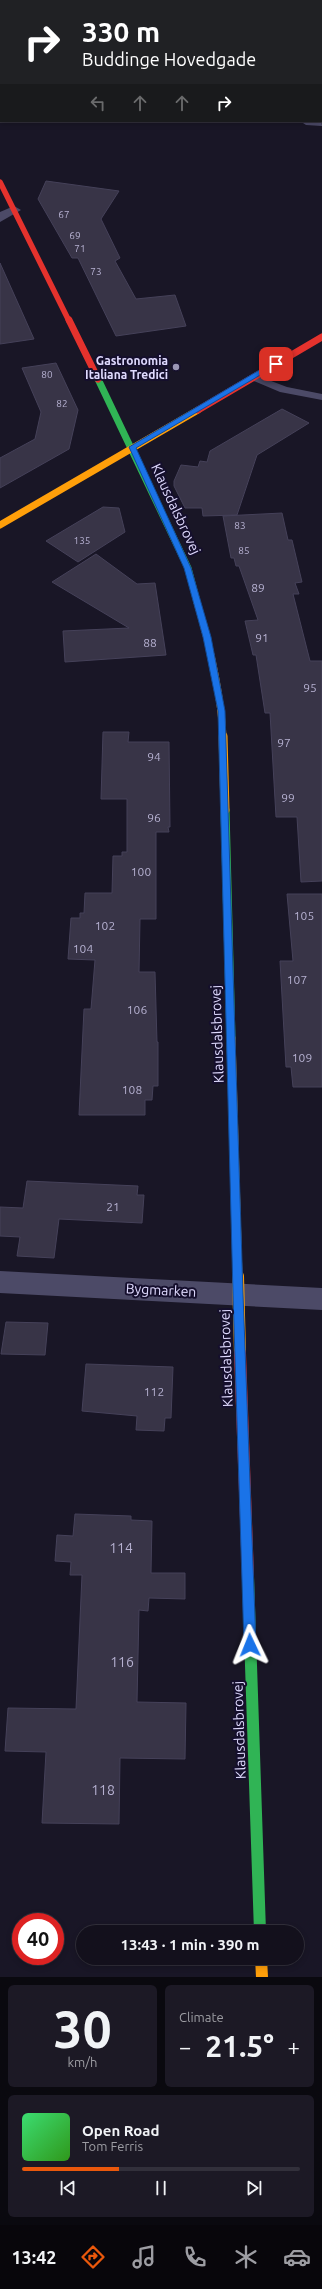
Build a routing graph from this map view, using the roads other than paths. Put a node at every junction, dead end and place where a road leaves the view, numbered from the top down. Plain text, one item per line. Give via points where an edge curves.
1 (0, 182) edge
2 (14, 210) junction
3 (0, 218) edge
4 (322, 337) edge
5 (252, 377) junction
6 (322, 397) edge
7 (132, 447) junction
8 (0, 525) edge
9 (0, 1282) edge
10 (238, 1294) junction
11 (322, 1299) edge
12 (260, 1925) edge
13 (261, 1965) edge
14 (262, 1977) edge

1 - 2 street, Klausdalsbrovej
2 - 3 street
2 - 7 street, Klausdalsbrovej
4 - 5 street
5 - 6 lane via 284,390
5 - 7 street
7 - 8 street
7 - 10 street, Klausdalsbrovej via 188,568 207,637 222,711
9 - 10 street, Bygmarken
10 - 11 street, Bygmarken
10 - 12 street, Klausdalsbrovej
13 - 14 street

